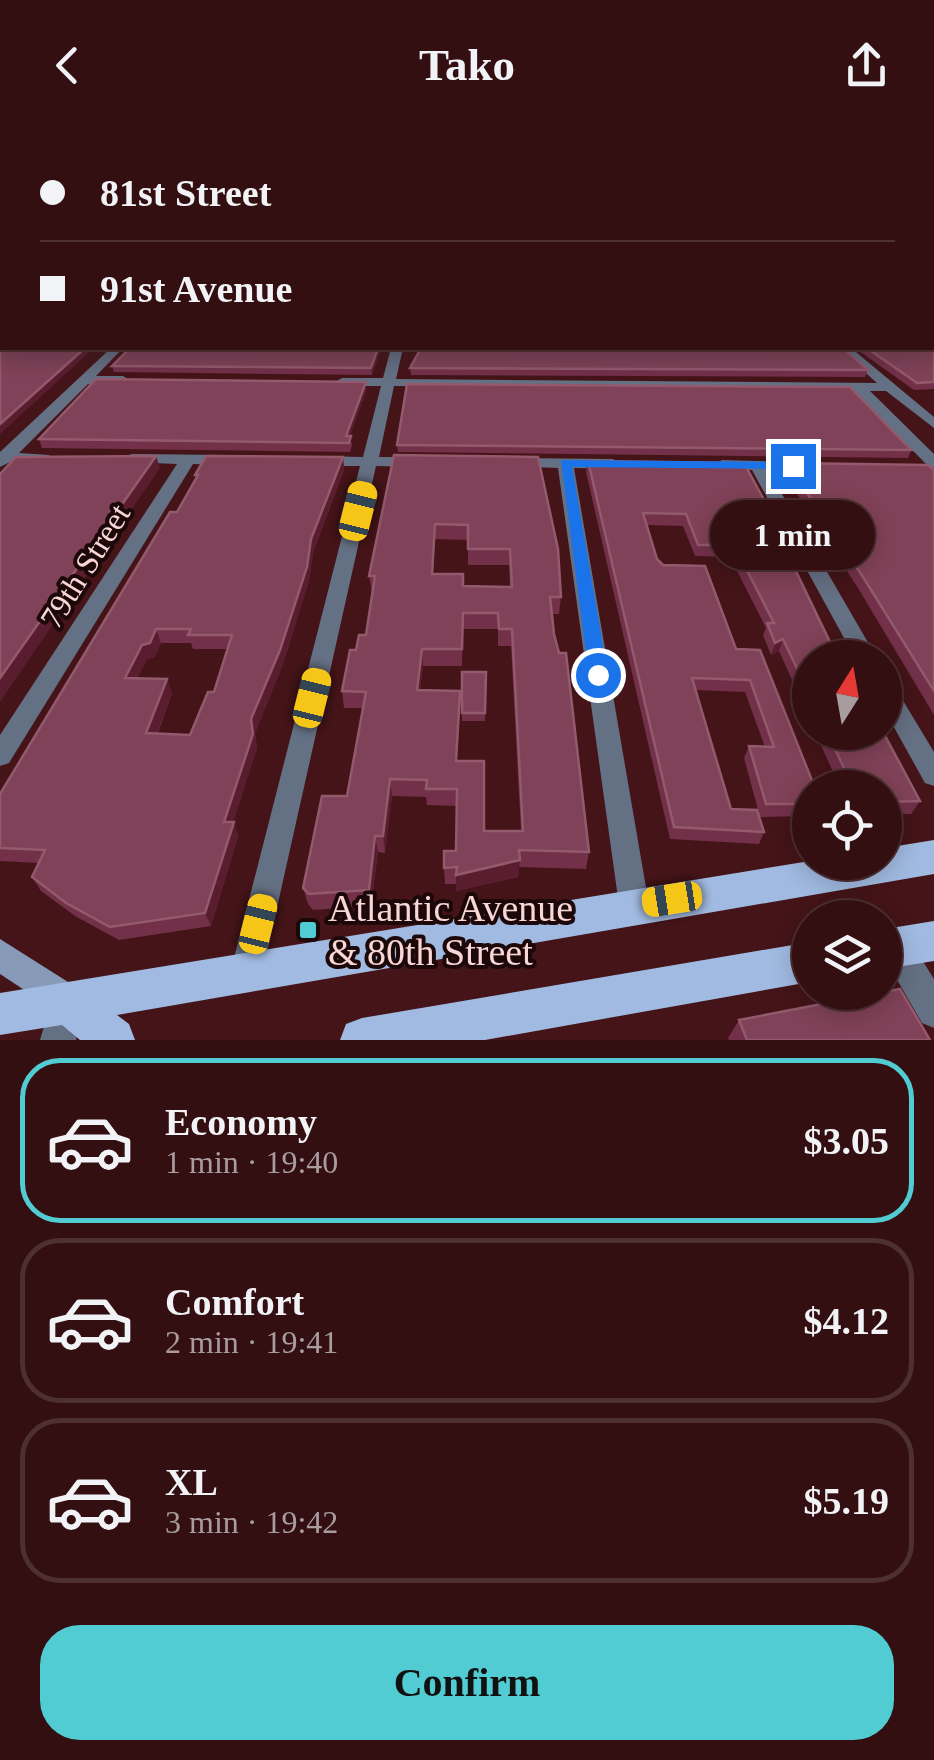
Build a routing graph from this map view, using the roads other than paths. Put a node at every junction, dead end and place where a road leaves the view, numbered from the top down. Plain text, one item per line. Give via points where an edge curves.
1 (115, 350) edge
2 (397, 350) edge
3 (846, 350) edge
4 (85, 380) junction
5 (146, 380) edge
6 (318, 382) edge
7 (389, 382) junction
8 (858, 386) junction
9 (885, 387) junction
10 (934, 404) edge
11 (912, 406) junction
12 (879, 408) junction
13 (934, 424) edge
14 (60, 458) edge
15 (114, 458) edge
16 (2, 459) edge
17 (188, 459) junction
18 (243, 460) edge
19 (298, 460) edge
20 (370, 461) junction
21 (446, 462) edge
22 (486, 462) edge
23 (565, 463) junction
24 (623, 464) edge
25 (700, 464) edge
26 (758, 465) junction
27 (934, 465) edge
28 (836, 466) edge
29 (914, 467) edge
30 (856, 640) edge
31 (902, 719) edge
32 (0, 756) edge
33 (934, 775) edge
34 (934, 857) edge
35 (634, 905) junction
36 (905, 946) edge
37 (0, 955) edge
38 (792, 966) edge
39 (247, 970) junction
40 (934, 1010) edge
41 (0, 1014) edge
42 (63, 1020) edge
43 (496, 1028) edge
44 (113, 1040) edge
45 (362, 1040) edge

1 - 4 street
2 - 7 street
3 - 9 street
4 - 5 street
4 - 16 street
6 - 7 street
7 - 8 street
7 - 20 street
8 - 9 street
8 - 12 street
9 - 11 street
10 - 11 street
11 - 12 street
11 - 13 street
12 - 27 street
14 - 16 street
15 - 17 street
17 - 18 street
17 - 32 street, 79th Street
19 - 20 street
20 - 21 street
20 - 39 street
22 - 23 street
23 - 24 street
23 - 35 street
25 - 26 street
26 - 28 street
26 - 30 street
27 - 29 street
31 - 33 street
34 - 35 main road
35 - 39 main road
36 - 40 street
37 - 42 main road
38 - 43 main road
39 - 42 main road
41 - 42 main road
42 - 44 main road
43 - 45 main road

